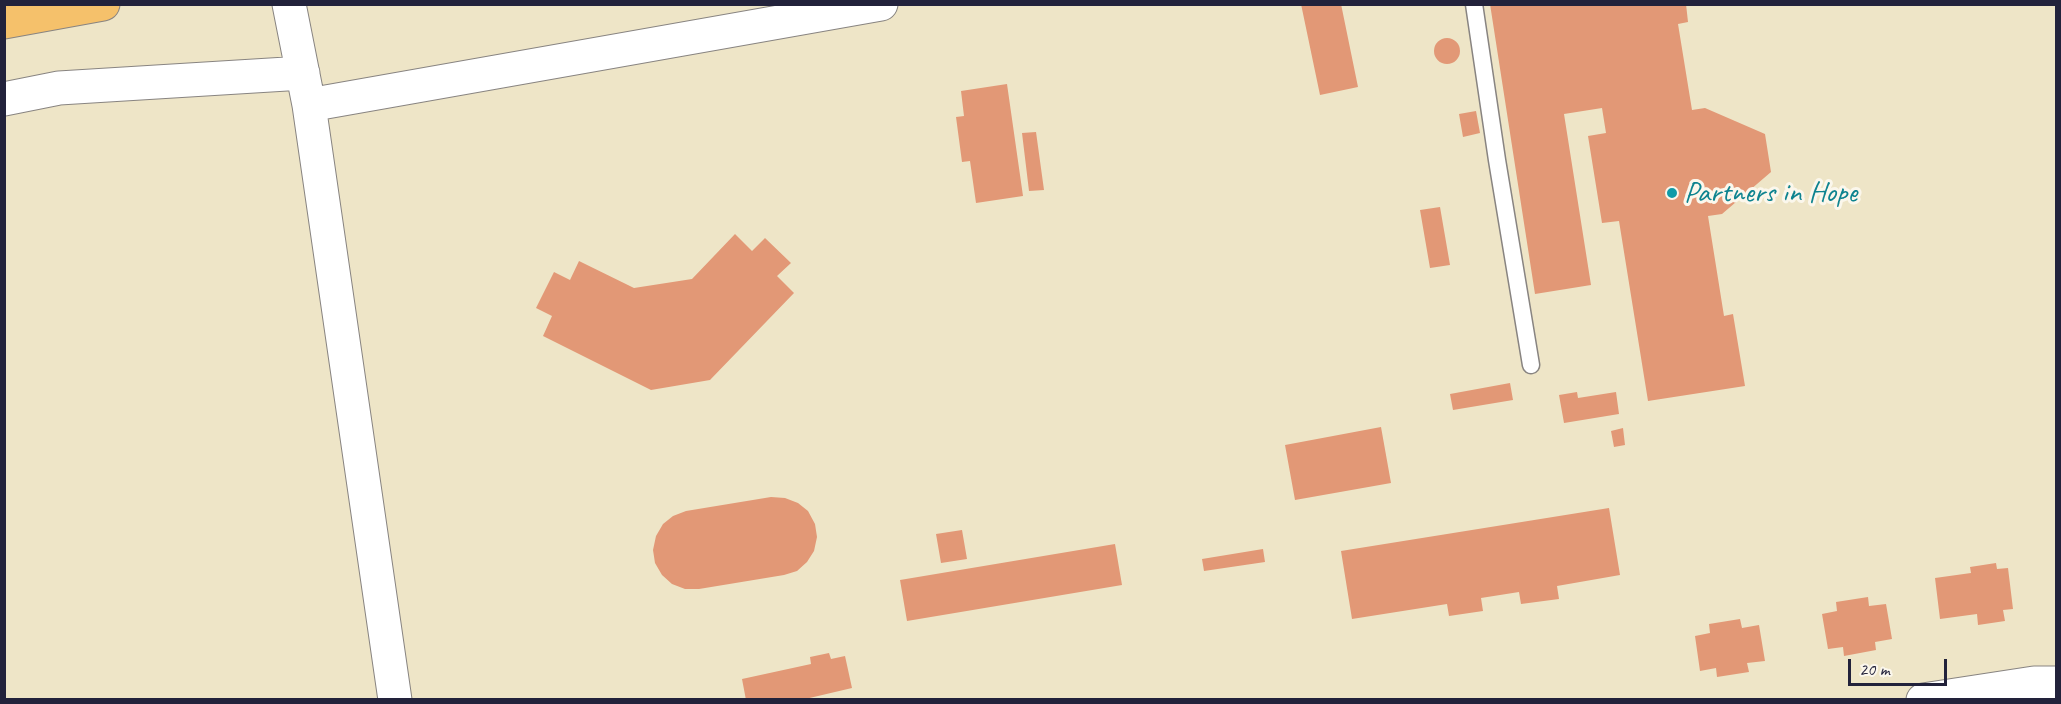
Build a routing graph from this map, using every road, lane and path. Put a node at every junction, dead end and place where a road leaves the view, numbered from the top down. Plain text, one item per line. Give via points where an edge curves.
1 (103, 4) edge
2 (290, 4) edge
3 (881, 4) edge
4 (1474, 4) edge
5 (4, 22) edge
6 (303, 73) junction
7 (4, 99) edge
8 (309, 105) junction
9 (1531, 365) dead end
10 (2056, 683) edge
11 (395, 699) edge
12 (1923, 699) edge

1 - 5 highway
2 - 6 street
3 - 8 street
4 - 9 lane
6 - 7 street via 59,88
6 - 8 street
8 - 11 street
10 - 12 street

